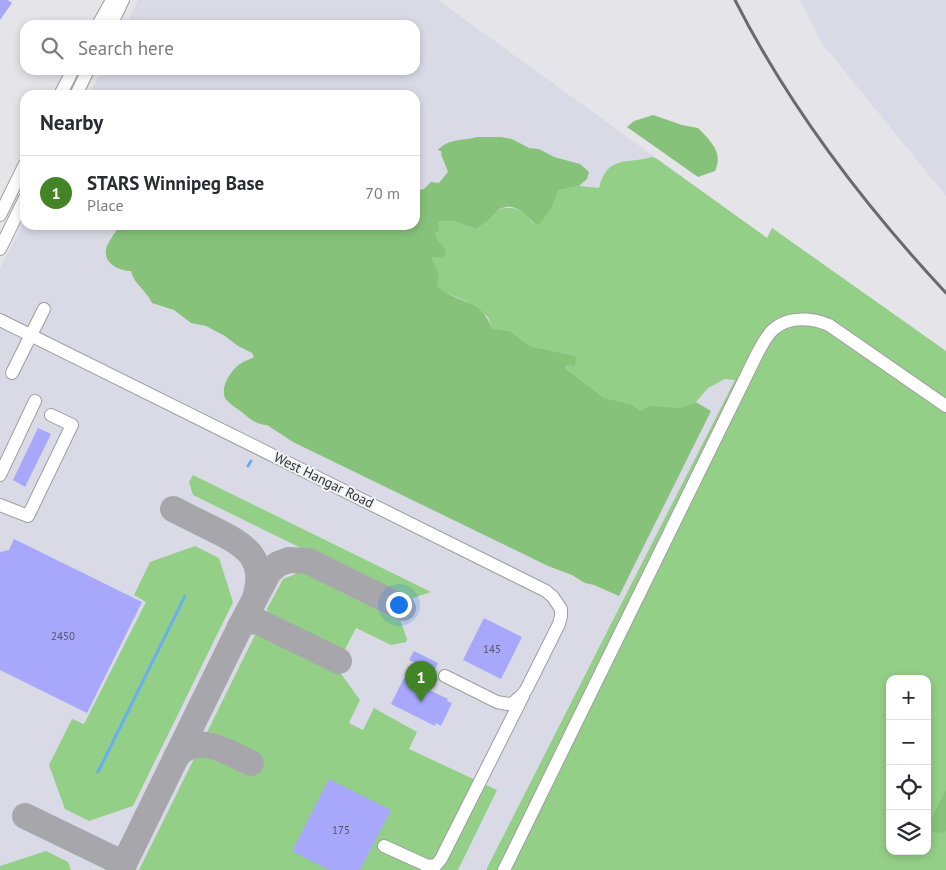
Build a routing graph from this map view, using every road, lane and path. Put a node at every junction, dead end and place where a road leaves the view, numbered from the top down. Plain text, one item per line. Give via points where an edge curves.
1 (112, 0) edge
2 (123, 0) edge
3 (101, 20) edge
4 (113, 20) edge
5 (70, 75) edge
6 (86, 75) edge
7 (63, 90) edge
8 (78, 90) edge
9 (20, 174) edge
10 (20, 208) edge
11 (0, 216) edge
12 (12, 225) junction
13 (0, 249) edge
14 (44, 309) dead end
15 (0, 320) edge
16 (30, 335) junction
17 (12, 373) dead end
18 (35, 401) dead end
19 (946, 406) edge
20 (51, 416) dead end
21 (0, 475) edge
22 (0, 505) edge
23 (445, 676) dead end
24 (526, 690) junction
25 (384, 846) dead end
26 (504, 870) edge

1 - 3 street
2 - 4 street
5 - 7 street
6 - 8 street
9 - 11 street
10 - 12 street
11 - 12 street
12 - 13 street
14 - 16 street
15 - 16 street, West Hangar Road
16 - 17 street
16 - 24 street, West Hangar Road via 546,591 558,603 561,616
18 - 21 street
19 - 26 street via 819,320 796,320 775,328 768,335
20 - 22 street via 72,425 28,516
23 - 24 street via 502,703 513,703
24 - 25 street, West Hangar Road via 441,859 428,866

